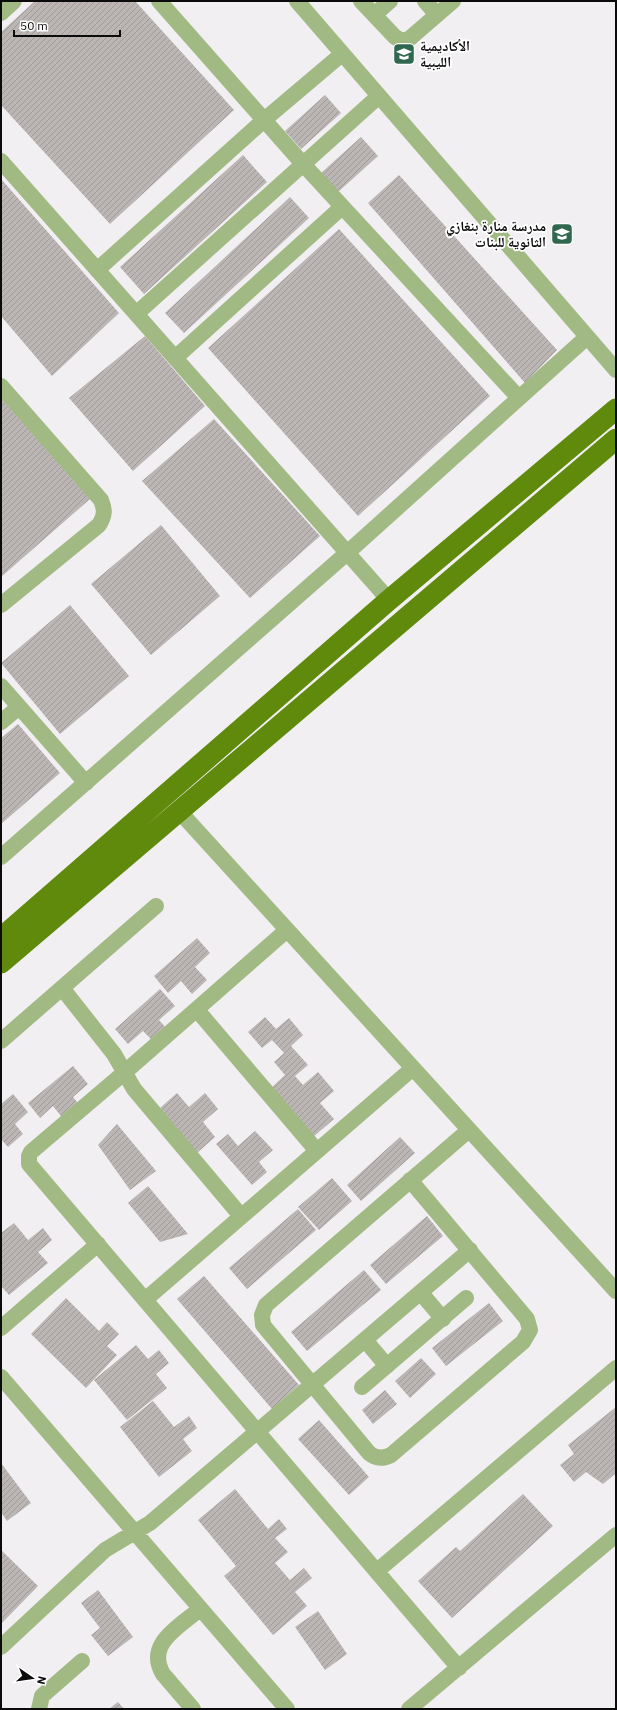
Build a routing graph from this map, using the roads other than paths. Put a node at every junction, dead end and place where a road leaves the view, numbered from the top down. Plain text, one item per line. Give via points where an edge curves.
1 (14, 1) edge
2 (159, 1) edge
3 (297, 1) edge
4 (361, 1) edge
5 (390, 1) edge
6 (425, 1) edge
7 (453, 1) edge
8 (1, 13) edge
9 (374, 15) junction
10 (437, 15) junction
11 (342, 54) junction
12 (379, 96) junction
13 (264, 120) junction
14 (1, 161) edge
15 (303, 164) junction
16 (342, 207) junction
17 (97, 270) junction
18 (136, 314) junction
19 (587, 337) junction
20 (175, 358) junction
21 (616, 370) edge
22 (1, 386) edge
23 (519, 398) junction
24 (616, 409) edge
25 (616, 439) edge
26 (347, 553) junction
27 (389, 600) junction
28 (1, 605) edge
29 (1, 686) edge
30 (19, 707) junction
31 (1, 722) edge
32 (86, 784) junction
33 (179, 811) junction
34 (1, 858) edge
35 (156, 906) dead end
36 (287, 930) junction
37 (1, 938) edge
38 (1, 963) edge
39 (62, 988) junction
40 (196, 1010) junction
41 (1, 1041) edge
42 (413, 1068) junction
43 (125, 1072) junction
44 (469, 1130) junction
45 (317, 1151) junction
46 (410, 1180) junction
47 (241, 1216) junction
48 (98, 1244) junction
49 (470, 1250) junction
50 (616, 1291) edge
51 (421, 1293) junction
52 (466, 1298) dead end
53 (146, 1299) junction
54 (443, 1318) junction
55 (1, 1328) edge
56 (365, 1340) junction
57 (387, 1366) junction
58 (616, 1368) edge
59 (1, 1377) edge
60 (313, 1385) junction
61 (362, 1387) dead end
62 (257, 1432) junction
63 (136, 1532) junction
64 (616, 1535) edge
65 (377, 1571) junction
66 (200, 1609) junction
67 (1, 1647) edge
68 (82, 1661) dead end
69 (460, 1668) junction
70 (39, 1709) edge
71 (193, 1709) edge
72 (287, 1709) edge
73 (409, 1709) edge

1 - 8 street
2 - 13 street
3 - 11 street
4 - 9 street
5 - 9 street
6 - 10 street
7 - 10 street
9 - 10 street via 396,37 406,41
11 - 12 street
11 - 13 street
12 - 15 street
12 - 19 street
13 - 15 street
13 - 17 street
14 - 17 street
15 - 16 street
15 - 18 street
16 - 20 street
16 - 23 street
17 - 18 street
18 - 20 street
19 - 21 street
19 - 23 street
20 - 26 street
22 - 28 street via 101,500 105,510 104,518 99,525
23 - 26 street
24 - 27 main road
25 - 33 main road
26 - 27 street
26 - 32 street
27 - 37 main road
29 - 30 street
30 - 31 street
30 - 32 street
32 - 34 street
33 - 36 street
33 - 38 main road
35 - 39 street
36 - 40 street
36 - 42 street
39 - 41 street
39 - 43 street
40 - 43 street
40 - 45 street
42 - 44 street
42 - 45 street
43 - 47 street via 134,1089
43 - 48 street via 31,1152 28,1160 31,1168
44 - 46 street
44 - 50 street
45 - 47 street
46 - 49 street
46 - 60 street via 263,1310 263,1325
47 - 53 street
48 - 53 street
48 - 55 street
49 - 51 street
49 - 60 street via 528,1319 530,1330 523,1342 386,1457 377,1458 369,1453
51 - 54 street
51 - 56 street
52 - 54 street
53 - 62 street
54 - 57 street
56 - 57 street
56 - 60 street
57 - 61 street
58 - 65 street
59 - 63 street
60 - 62 street
62 - 63 street via 150,1524
62 - 65 street
63 - 66 street
63 - 67 street via 105,1550
64 - 69 street
65 - 69 street
66 - 71 street via 163,1640 158,1653 159,1668
66 - 72 street
68 - 70 street via 42,1696
69 - 73 street

